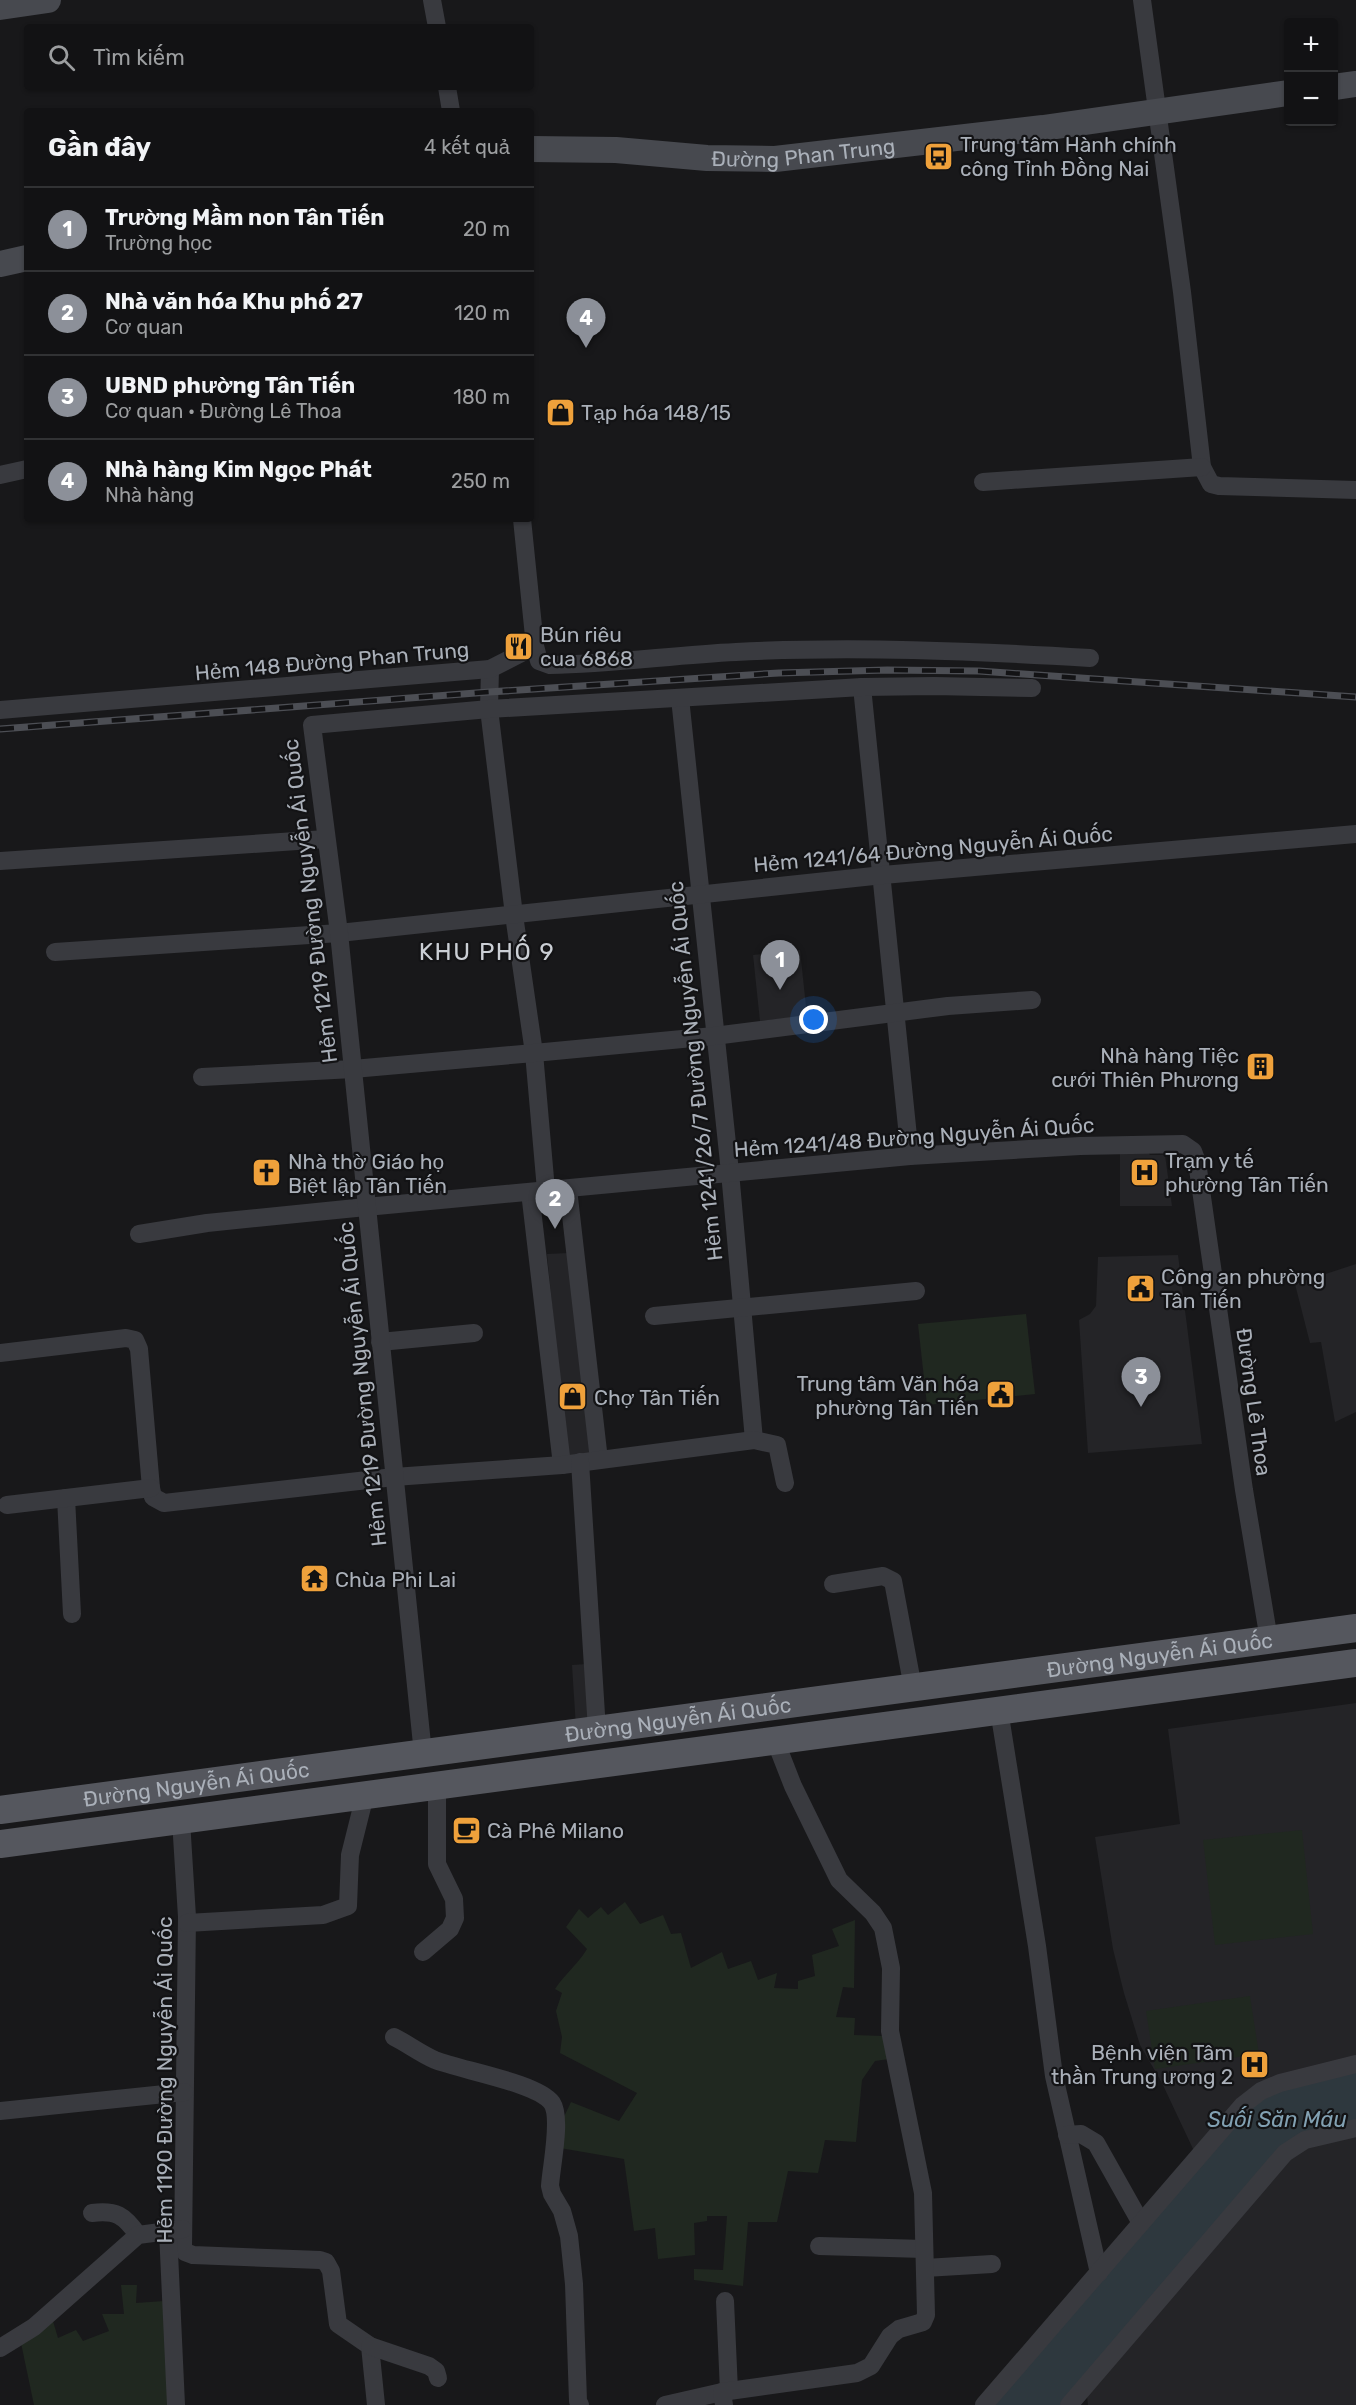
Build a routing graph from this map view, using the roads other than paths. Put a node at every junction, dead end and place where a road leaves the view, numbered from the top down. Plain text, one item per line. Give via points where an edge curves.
1 (48, 0) edge
2 (432, 0) edge
3 (1142, 0) edge
4 (0, 8) edge
5 (436, 24) edge
6 (1356, 84) edge
7 (1338, 86) edge
8 (448, 90) edge
9 (1284, 94) edge
10 (450, 108) edge
11 (1157, 112) junction
12 (534, 149) edge
13 (24, 259) edge
14 (0, 264) edge
15 (1202, 466) junction
16 (24, 470) edge
17 (0, 475) edge
18 (983, 482) dead end
19 (1356, 490) edge
20 (522, 522) edge
21 (535, 646) junction
22 (1090, 658) dead end
23 (490, 669) junction
24 (862, 687) junction
25 (1032, 688) dead end
26 (680, 698) junction
27 (489, 710) junction
28 (0, 711) edge
29 (1356, 834) edge
30 (326, 839) junction
31 (0, 861) edge
32 (883, 875) junction
33 (700, 894) junction
34 (514, 915) junction
35 (339, 933) junction
36 (55, 952) dead end
37 (1032, 1000) dead end
38 (896, 1012) junction
39 (714, 1036) junction
40 (534, 1053) junction
41 (353, 1070) junction
42 (201, 1077) dead end
43 (1179, 1143) joint
44 (910, 1156) junction
45 (730, 1172) junction
46 (568, 1189) junction
47 (538, 1191) junction
48 (366, 1207) junction
49 (139, 1234) dead end
50 (916, 1291) dead end
51 (741, 1308) junction
52 (654, 1316) dead end
53 (474, 1333) dead end
54 (380, 1342) junction
55 (0, 1353) edge
56 (754, 1440) junction
57 (599, 1460) junction
58 (580, 1462) junction
59 (562, 1465) junction
60 (394, 1477) junction
61 (784, 1483) dead end
62 (151, 1488) junction
63 (66, 1498) junction
64 (7, 1504) dead end
65 (833, 1584) dead end
66 (72, 1614) dead end
67 (1356, 1629) edge
68 (1269, 1640) junction
69 (1356, 1663) edge
70 (1274, 1673) junction
71 (913, 1688) junction
72 (999, 1710) junction
73 (597, 1730) junction
74 (776, 1740) junction
75 (423, 1754) junction
76 (437, 1785) junction
77 (365, 1795) junction
78 (0, 1810) edge
79 (181, 1820) junction
80 (0, 1844) edge
81 (187, 1923) junction
82 (423, 1952) dead end
83 (394, 2037) dead end
84 (1356, 2064) edge
85 (183, 2091) junction
86 (0, 2111) edge
87 (1356, 2128) edge
88 (1067, 2135) junction
89 (92, 2213) dead end
90 (1142, 2223) junction
91 (175, 2230) junction
92 (138, 2235) junction
93 (819, 2246) dead end
94 (925, 2259) junction
95 (992, 2264) dead end
96 (1099, 2273) junction
97 (725, 2301) dead end
98 (370, 2346) junction
99 (0, 2348) edge
100 (438, 2378) dead end
101 (725, 2396) edge
102 (176, 2405) edge
103 (376, 2405) edge
104 (580, 2405) edge
105 (665, 2405) edge
106 (984, 2405) edge
107 (1069, 2405) edge

1 - 4 main road
2 - 5 street
3 - 11 street
6 - 7 main road
8 - 10 street
9 - 11 main road, Đường Phan Trung
11 - 12 main road, Đường Phan Trung via 775,159
11 - 15 street
13 - 14 main road
15 - 18 street
15 - 19 street via 1211,483 1219,486
16 - 17 street
20 - 21 street
21 - 22 street via 539,661 550,665 737,652 877,648
21 - 23 street, Hẻm 148 Đường Phan Trung
23 - 27 street
23 - 28 street, Hẻm 148 Đường Phan Trung
24 - 25 street
24 - 26 street
24 - 32 street
26 - 27 street
26 - 33 street, Hẻm 1241/26/7 Đường Nguyễn Ái Quốc
27 - 30 street, Hẻm 1219 Đường Nguyễn Ái Quốc via 312,724
27 - 34 street
29 - 32 street, Hẻm 1241/64 Đường Nguyễn Ái Quốc
30 - 31 street
30 - 35 street, Hẻm 1219 Đường Nguyễn Ái Quốc
32 - 33 street, Hẻm 1241/64 Đường Nguyễn Ái Quốc
32 - 38 street
33 - 34 street, Hẻm 1241/64 Đường Nguyễn Ái Quốc
33 - 39 street, Hẻm 1241/26/7 Đường Nguyễn Ái Quốc
34 - 35 street, Hẻm 1241/64 Đường Nguyễn Ái Quốc
34 - 40 street
35 - 36 street, Hẻm 1241/64 Đường Nguyễn Ái Quốc
35 - 41 street, Hẻm 1219 Đường Nguyễn Ái Quốc
37 - 38 street
38 - 39 street
38 - 44 street
39 - 40 street
39 - 45 street, Hẻm 1241/26/7 Đường Nguyễn Ái Quốc
40 - 41 street
40 - 47 street
41 - 42 street
41 - 48 street, Hẻm 1219 Đường Nguyễn Ái Quốc
43 - 44 street, Hẻm 1241/48 Đường Nguyễn Ái Quốc
43 - 68 street, Đường Lê Thoa via 1190,1148 1197,1162 1245,1501
44 - 45 street, Hẻm 1241/48 Đường Nguyễn Ái Quốc
45 - 46 street, Hẻm 1241/48 Đường Nguyễn Ái Quốc
45 - 51 street, Hẻm 1241/26/7 Đường Nguyễn Ái Quốc
46 - 47 street, Hẻm 1241/48 Đường Nguyễn Ái Quốc
46 - 57 street
47 - 48 street, Hẻm 1241/48 Đường Nguyễn Ái Quốc
47 - 59 street
48 - 49 street, Hẻm 1241/48 Đường Nguyễn Ái Quốc
48 - 54 street, Hẻm 1219 Đường Nguyễn Ái Quốc
50 - 51 street
51 - 52 street
51 - 56 street, Hẻm 1241/26/7 Đường Nguyễn Ái Quốc
53 - 54 street
54 - 60 street, Hẻm 1219 Đường Nguyễn Ái Quốc
55 - 62 street via 135,1340 139,1348
56 - 57 street
56 - 61 street via 773,1443 779,1449
57 - 58 street
58 - 59 street
58 - 73 street
59 - 60 street
60 - 62 street via 170,1504 157,1501
60 - 75 street, Hẻm 1219 Đường Nguyễn Ái Quốc
62 - 63 street
63 - 64 street
63 - 66 street
65 - 71 street via 883,1576 893,1581
67 - 68 main road, Đường Nguyễn Ái Quốc
68 - 70 main road
68 - 71 main road, Đường Nguyễn Ái Quốc
69 - 70 main road, Đường Nguyễn Ái Quốc
70 - 72 main road, Đường Nguyễn Ái Quốc
71 - 73 main road, Đường Nguyễn Ái Quốc
72 - 74 main road, Đường Nguyễn Ái Quốc
72 - 88 street via 1054,2076
73 - 75 main road, Đường Nguyễn Ái Quốc
74 - 76 main road, Đường Nguyễn Ái Quốc
74 - 94 street via 793,1786 839,1880 883,1928 891,1968 890,2031 923,2193
75 - 78 main road, Đường Nguyễn Ái Quốc
76 - 77 main road, Đường Nguyễn Ái Quốc
76 - 82 street via 437,1864 454,1899 455,1918 450,1929
77 - 79 main road, Đường Nguyễn Ái Quốc
77 - 81 street via 350,1855 348,1906 323,1915
79 - 80 main road, Đường Nguyễn Ái Quốc
79 - 81 street, Hẻm 1190 Đường Nguyễn Ái Quốc
81 - 85 street, Hẻm 1190 Đường Nguyễn Ái Quốc
83 - 104 street via 434,2059 537,2091 552,2103 556,2125 550,2186 569,2236
84 - 90 street via 1261,2091 1243,2105
85 - 86 street
85 - 91 street, Hẻm 1190 Đường Nguyễn Ái Quốc
87 - 107 street via 1305,2140 1285,2153
88 - 90 street via 1082,2134 1096,2143
88 - 96 street
89 - 92 street via 106,2211 118,2215
90 - 96 street
91 - 92 street
91 - 98 street, Hẻm 1190 Đường Nguyễn Ái Quốc via 189,2254 326,2262 331,2271 338,2324
91 - 102 street
92 - 99 street via 34,2327
93 - 94 street
94 - 95 street
94 - 101 street via 923,2322 890,2336 871,2366 857,2373
96 - 106 street
97 - 101 street
98 - 100 street via 429,2366
98 - 103 street
101 - 105 street

